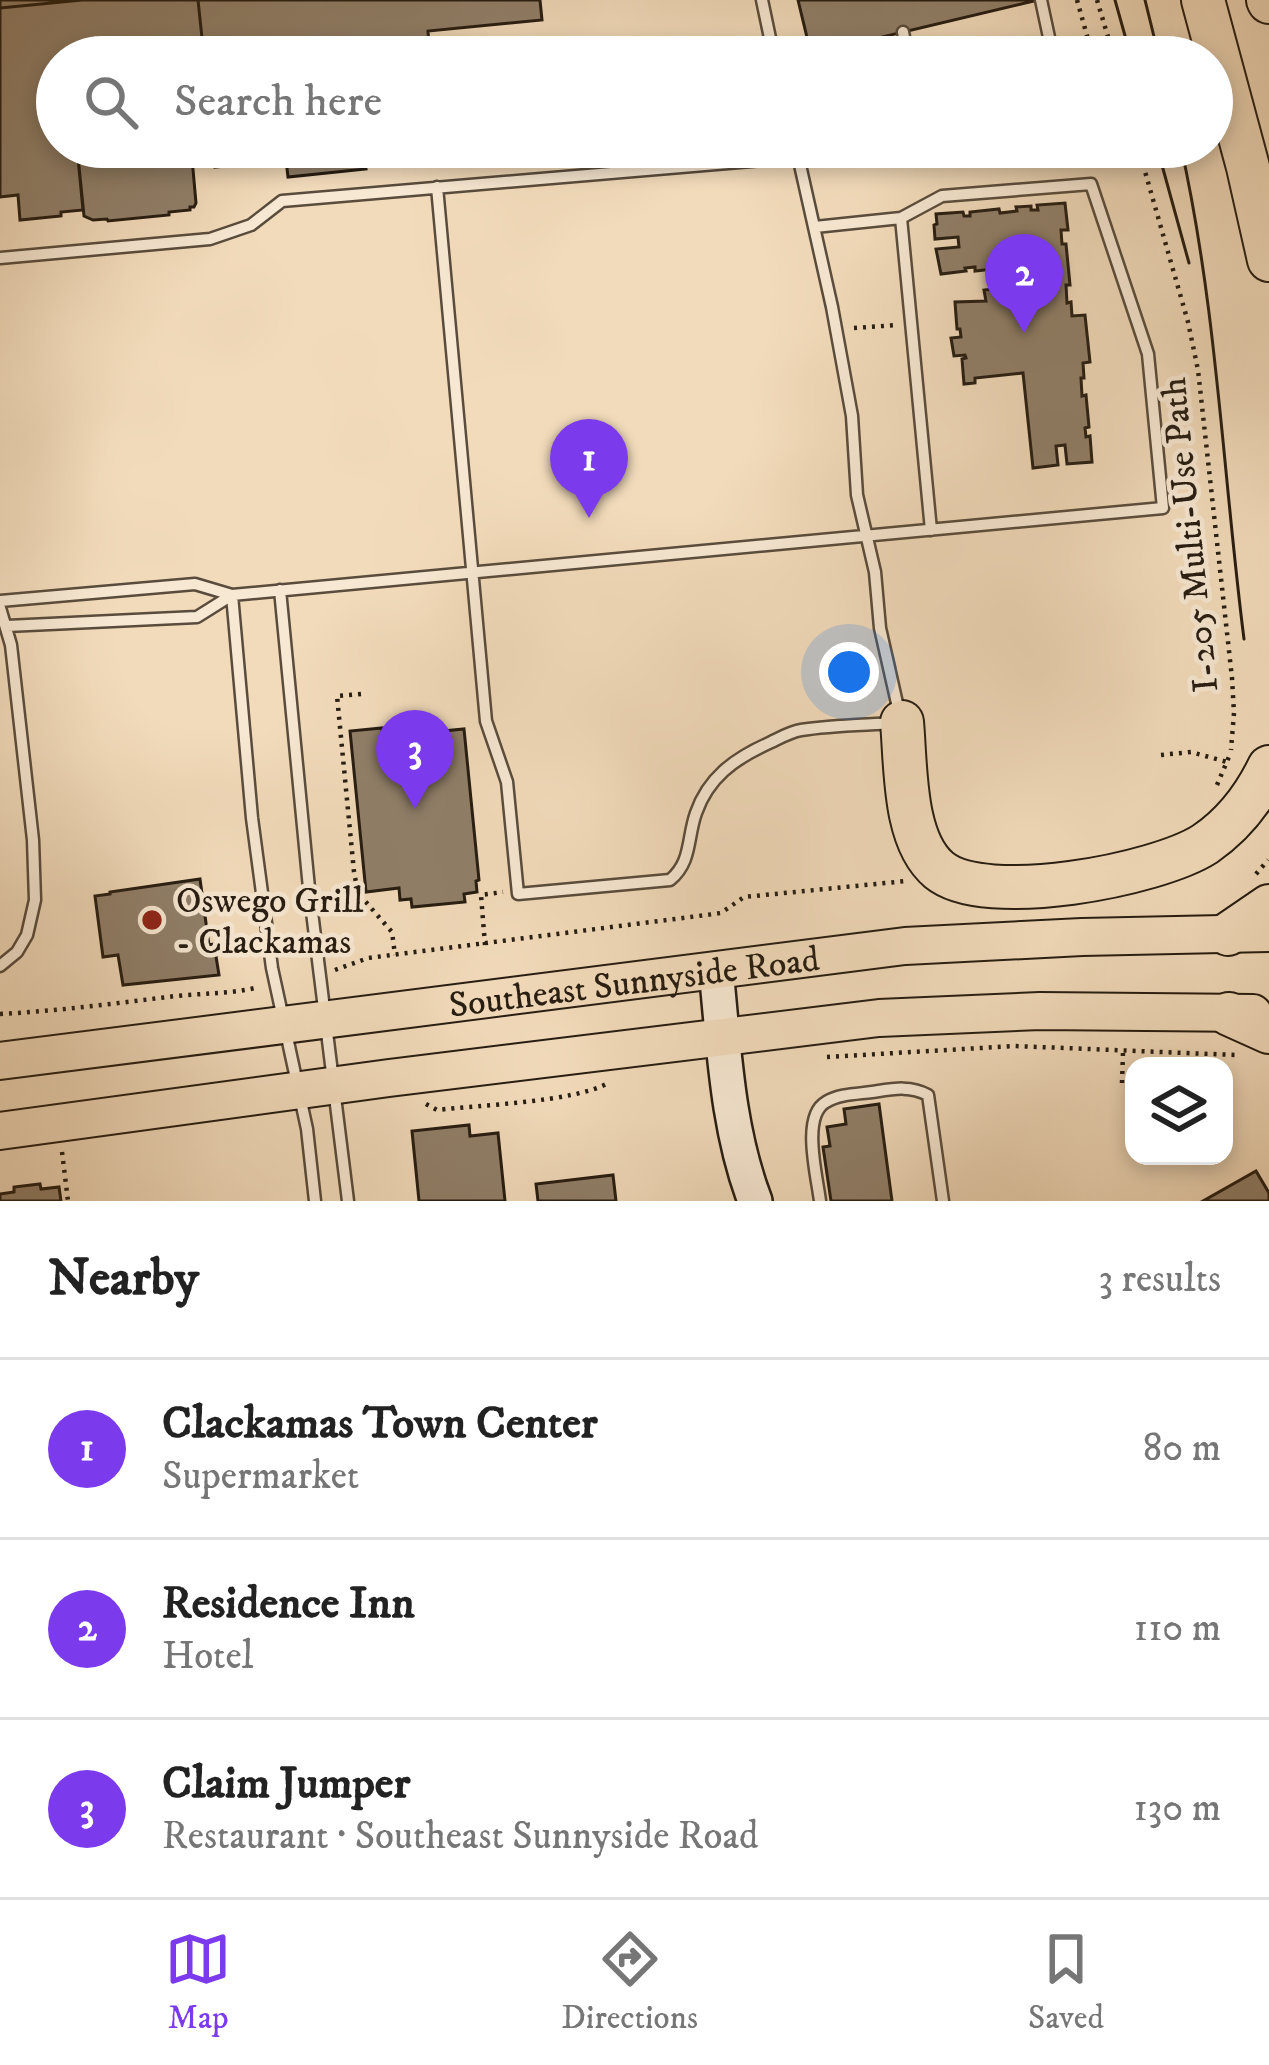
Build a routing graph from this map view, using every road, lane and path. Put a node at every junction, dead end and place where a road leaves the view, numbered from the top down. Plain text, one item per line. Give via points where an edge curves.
1 (762, 0) edge
2 (1041, 0) edge
3 (1077, 0) edge
4 (1097, 0) edge
5 (1203, 0) edge
6 (903, 32) dead end
7 (770, 36) edge
8 (904, 36) edge
9 (1049, 36) edge
10 (1087, 36) edge
11 (1108, 36) edge
12 (1213, 36) edge
13 (1233, 111) edge
14 (637, 168) edge
15 (801, 168) edge
16 (1144, 168) edge
17 (437, 188) junction
18 (901, 218) junction
19 (815, 227) junction
20 (0, 258) edge
21 (1269, 260) edge
22 (911, 327) junction
23 (836, 330) junction
24 (931, 530) junction
25 (867, 536) junction
26 (474, 572) junction
27 (280, 590) junction
28 (232, 595) junction
29 (0, 604) edge
30 (8, 626) junction
31 (361, 694) dead end
32 (902, 722) junction
33 (1161, 755) dead end
34 (1241, 761) edge
35 (1208, 801) dead end
36 (897, 882) dead end
37 (518, 891) junction
38 (1269, 906) edge
39 (1248, 933) edge
40 (485, 945) junction
41 (394, 956) junction
42 (0, 966) edge
43 (345, 968) dead end
44 (716, 970) junction
45 (232, 994) dead end
46 (0, 1013) edge
47 (1249, 1013) edge
48 (327, 1020) junction
49 (284, 1025) junction
50 (723, 1036) junction
51 (1258, 1043) edge
52 (1123, 1051) junction
53 (835, 1057) dead end
54 (0, 1061) edge
55 (1122, 1083) dead end
56 (317, 1089) junction
57 (593, 1091) dead end
58 (437, 1109) dead end
59 (0, 1131) edge
60 (62, 1152) dead end
61 (68, 1201) edge
62 (315, 1201) edge
63 (348, 1201) edge
64 (755, 1201) edge
65 (820, 1201) edge
66 (943, 1201) edge

1 - 7 lane
2 - 9 lane
3 - 10 path
4 - 11 path
5 - 12 highway
6 - 8 lane
13 - 21 highway
14 - 17 lane
15 - 19 lane
16 - 34 path, I-205 Multi-Use Path via 1198,370
17 - 20 lane via 282,201 251,225 209,239
17 - 26 lane
18 - 19 lane
18 - 22 lane
18 - 24 lane via 942,196 1091,184 1148,354 1163,508
19 - 23 lane
22 - 23 path
22 - 24 lane
23 - 25 lane
24 - 25 lane
25 - 26 lane
25 - 32 lane
26 - 27 lane
26 - 37 lane via 486,721 507,782
27 - 28 lane
27 - 48 lane
28 - 29 lane via 195,584
28 - 30 lane via 197,617
28 - 49 lane via 252,818
29 - 30 lane
30 - 42 lane via 35,900 27,935
31 - 41 path via 337,696 354,872 358,893 392,932
32 - 34 highway via 920,846 956,881 982,886 1109,877 1182,857 1252,798
32 - 37 lane via 796,731 736,758 697,811 685,863 670,880
33 - 34 path
34 - 35 path
36 - 40 path via 752,896 714,914
37 - 40 path via 481,895
38 - 39 highway
39 - 44 main road, Southeast Sunnyside Road via 928,944
40 - 41 path
41 - 43 path
44 - 48 main road, Southeast Sunnyside Road
44 - 50 street
45 - 46 path
47 - 50 main road, Southeast Sunnyside Road via 1040,1011
47 - 51 highway
48 - 49 main road, Southeast Sunnyside Road
48 - 56 lane
49 - 54 main road, Southeast Sunnyside Road
49 - 56 lane
50 - 56 main road, Southeast Sunnyside Road
50 - 64 street
51 - 52 path
52 - 53 path via 1015,1046
52 - 55 path
56 - 59 main road, Southeast Sunnyside Road
56 - 62 lane via 307,1129
56 - 63 lane
57 - 58 path
60 - 61 path
65 - 66 lane via 814,1114 843,1096 903,1088 928,1095

